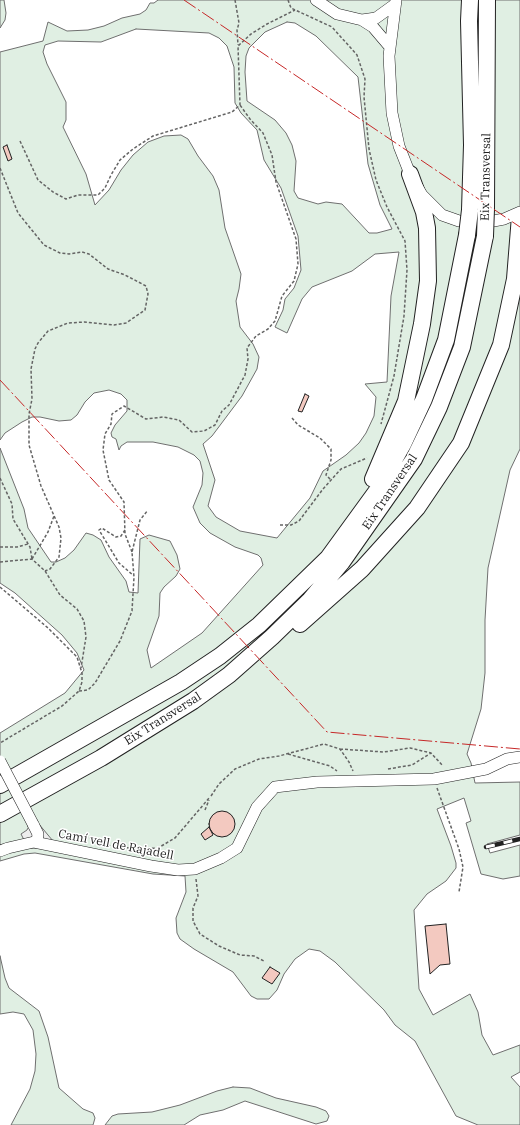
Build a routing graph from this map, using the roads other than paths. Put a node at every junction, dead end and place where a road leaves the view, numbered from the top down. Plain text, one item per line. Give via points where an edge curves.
1 (316, 0) edge
2 (470, 0) edge
3 (487, 0) edge
4 (395, 3) edge
5 (362, 20) junction
6 (390, 47) junction
7 (410, 174) junction
8 (520, 212) edge
9 (520, 216) edge
10 (328, 558) junction
11 (229, 675) junction
12 (520, 757) edge
13 (0, 761) edge
14 (0, 785) edge
15 (0, 814) edge
16 (37, 842) junction
17 (0, 852) edge

1 - 5 street via 337,14
2 - 10 highway, Eix Transversal, bridge via 470,210 446,340 404,444 376,492
3 - 11 highway, Eix Transversal, bridge via 485,236 462,347 439,407 414,459 342,562 310,600
4 - 5 street via 376,18
4 - 6 street
5 - 6 street via 373,27
6 - 7 street via 392,113 399,146
7 - 8 street via 422,195 442,215 459,221 483,223 504,219
7 - 10 highway via 424,212 428,251 428,281 415,362 406,400 376,474 363,502
9 - 11 highway via 514,279 501,345 462,443 417,508 362,569 268,652
10 - 14 highway, Eix Transversal via 259,625 220,656 181,682
11 - 15 highway, Eix Transversal via 193,701 101,758
12 - 16 street, Camí vell de Rajadell via 507,759 486,769 434,779 317,782 275,787 257,807 237,848 195,869 178,870 151,866
13 - 16 street, bridge via 38,834
16 - 17 street, Camí vell de Rajadell

